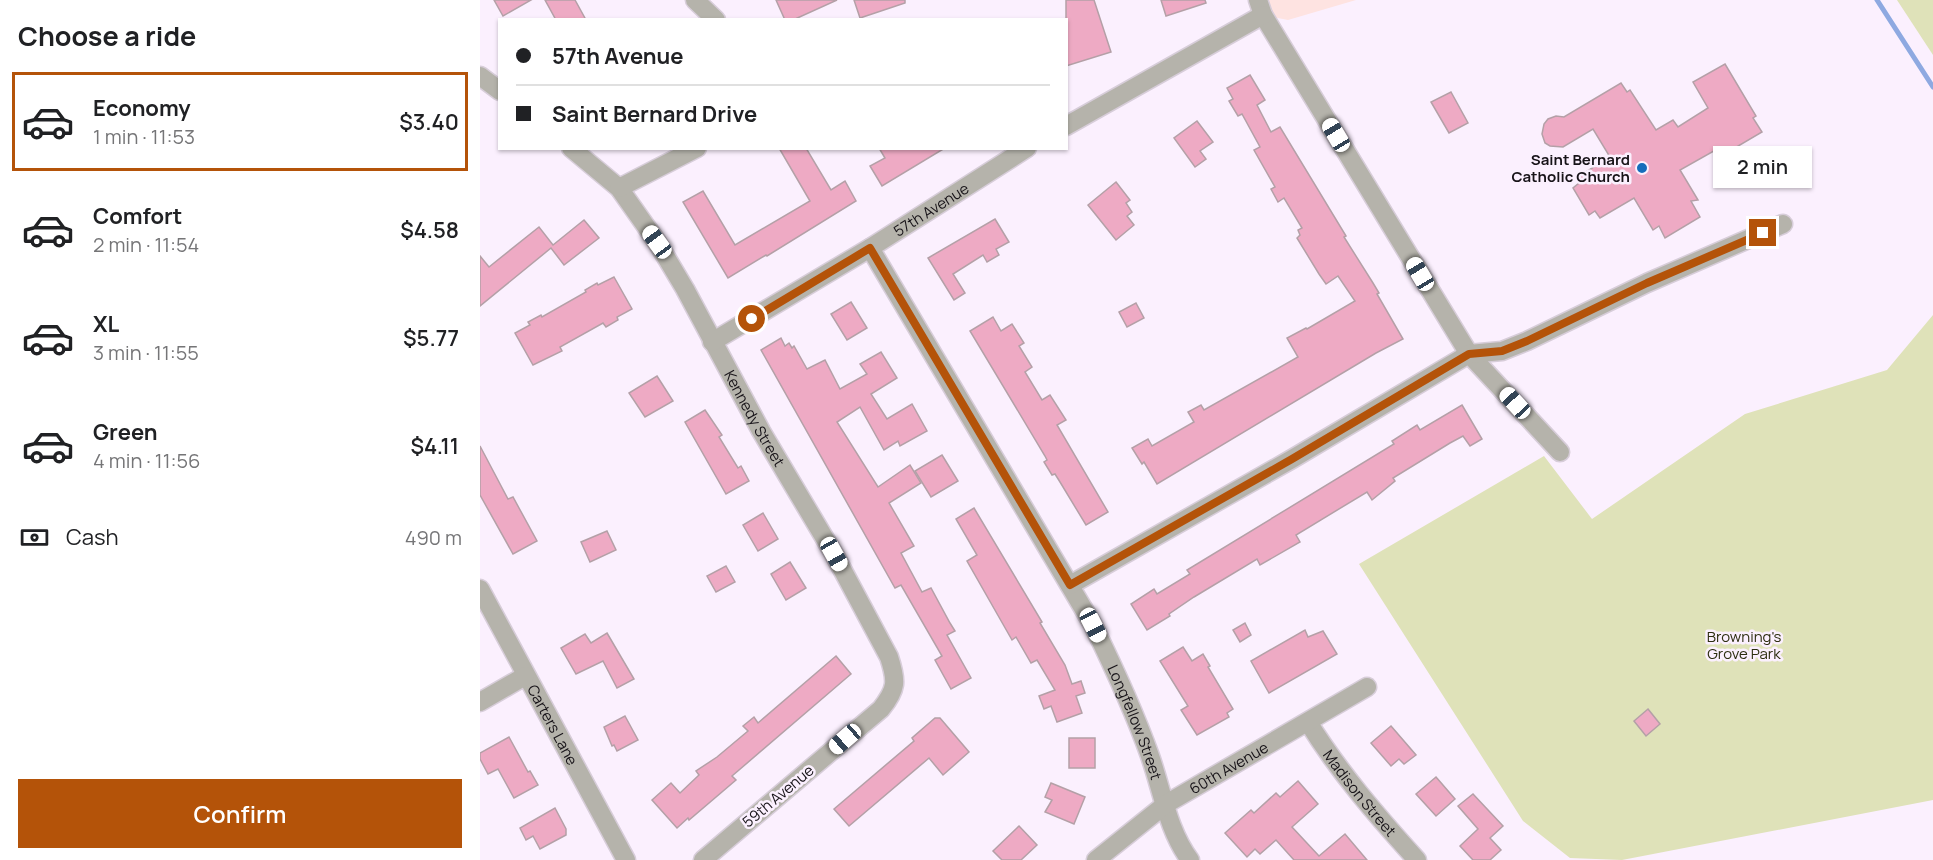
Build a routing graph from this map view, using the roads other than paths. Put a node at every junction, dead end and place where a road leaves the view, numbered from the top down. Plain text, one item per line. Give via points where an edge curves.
1 (695, 0) edge
2 (1261, 8) edge
3 (714, 18) edge
4 (480, 75) edge
5 (498, 89) edge
6 (1068, 125) edge
7 (573, 150) edge
8 (693, 150) edge
9 (1024, 150) edge
10 (619, 188) junction
11 (1783, 224) dead end
12 (870, 248) junction
13 (712, 342) junction
14 (1469, 354) junction
15 (1560, 452) dead end
16 (1070, 585) junction
17 (480, 589) edge
18 (525, 676) junction
19 (1367, 687) dead end
20 (480, 702) edge
21 (880, 709) joint
22 (1308, 722) junction
23 (1166, 804) junction
24 (626, 860) edge
25 (703, 860) edge
26 (1096, 860) edge
27 (1190, 860) edge
28 (1417, 860) edge

1 - 3 street
2 - 6 street
2 - 14 street
4 - 5 street
7 - 10 street, Kennedy Street
8 - 10 street
9 - 12 street, 57th Avenue
10 - 13 street, Kennedy Street via 657,242
11 - 14 street via 1527,341 1502,351
12 - 13 street, 57th Avenue
12 - 16 street, Longfellow Street
13 - 21 street, Kennedy Street via 889,657 895,686
14 - 15 street
14 - 16 street
16 - 23 street, Longfellow Street via 1119,678
17 - 18 street, Carters Lane
18 - 20 street
18 - 24 street, Carters Lane
19 - 22 street, 60th Avenue
21 - 25 street, 59th Avenue
22 - 23 street, 60th Avenue
22 - 28 street, Madison Street via 1330,757
23 - 26 street, 60th Avenue
23 - 27 street, Longfellow Street via 1173,828

